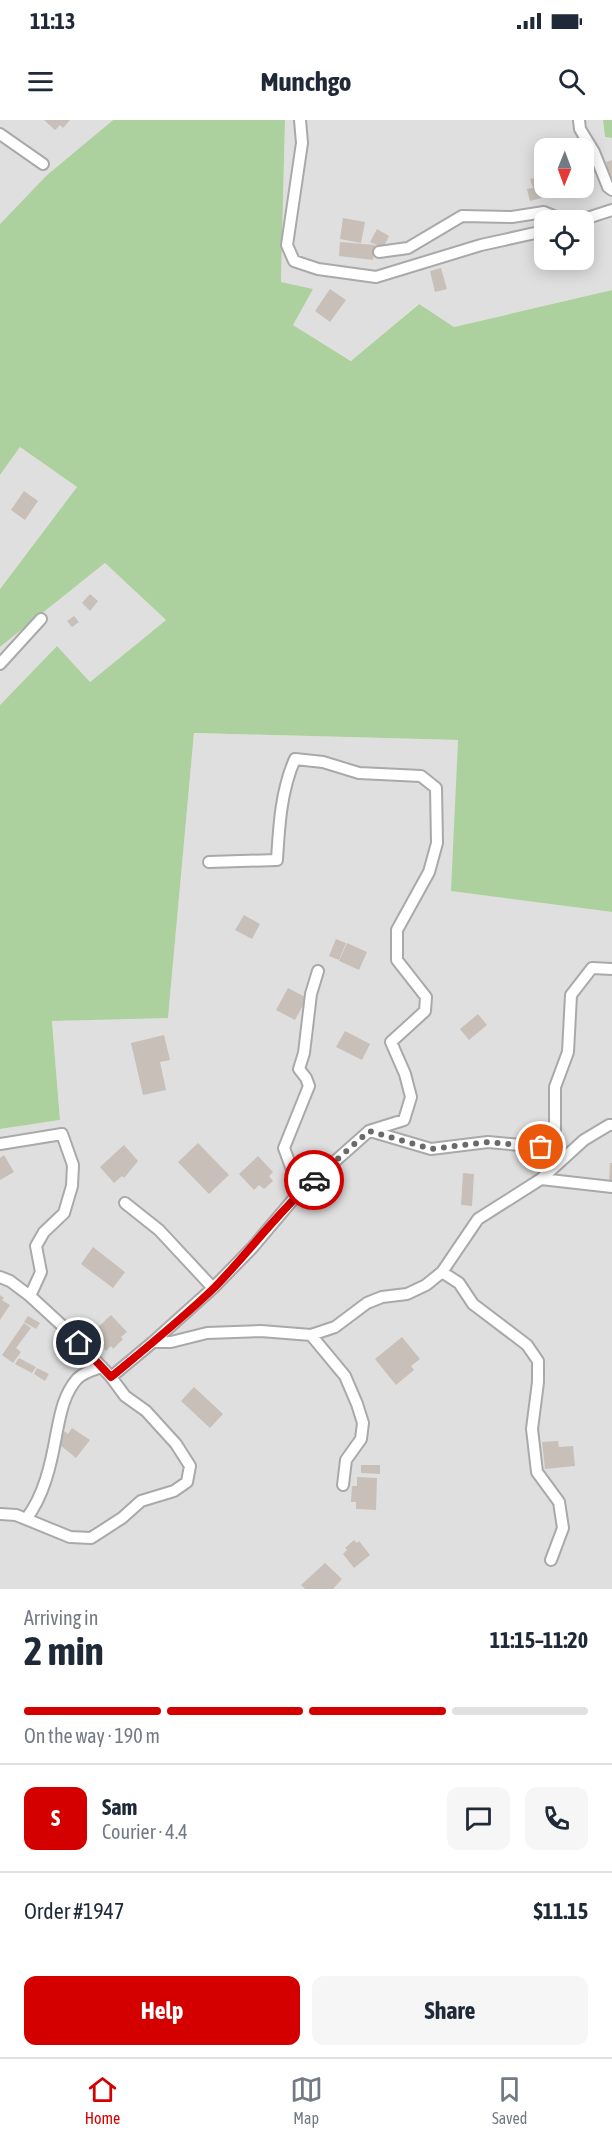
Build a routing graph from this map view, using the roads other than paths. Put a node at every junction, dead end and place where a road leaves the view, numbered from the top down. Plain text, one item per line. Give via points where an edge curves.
1 (300, 120) edge
2 (579, 120) edge
3 (0, 134) edge
4 (43, 164) dead end
5 (612, 190) edge
6 (612, 210) edge
7 (534, 214) edge
8 (594, 216) edge
9 (534, 233) edge
10 (379, 252) dead end
11 (41, 619) dead end
12 (0, 664) edge
13 (209, 862) dead end
14 (612, 969) edge
15 (318, 971) dead end
16 (612, 1125) edge
17 (369, 1131) junction
18 (0, 1144) edge
19 (540, 1179) junction
20 (612, 1187) edge
21 (296, 1196) junction
22 (125, 1203) dead end
23 (442, 1272) junction
24 (0, 1278) edge
25 (213, 1288) junction
26 (30, 1296) junction
27 (311, 1335) junction
28 (153, 1342) junction
29 (102, 1367) junction
30 (111, 1377) junction
31 (343, 1485) dead end
32 (0, 1514) edge
33 (26, 1519) junction
34 (551, 1560) dead end

1 - 9 street via 302,143 287,245 294,261 376,278 481,245
2 - 5 street
3 - 4 street
6 - 8 street
7 - 10 street via 462,216 408,248
11 - 12 street
13 - 17 street via 277,860 279,823 288,774 295,759 359,773 421,776 436,788 435,852 429,872 397,930 398,960 426,996 425,1011 391,1042 411,1097 404,1120
14 - 17 street via 592,969 571,995 568,1052 555,1087 555,1134 541,1147 488,1142 431,1149
15 - 21 street via 299,1069 309,1086 284,1148 297,1183
16 - 19 street via 584,1140
17 - 21 street
18 - 26 street via 62,1134 73,1165 64,1214 44,1232 36,1246 40,1272
19 - 20 street
19 - 23 street via 478,1219
21 - 25 street
22 - 25 street via 159,1230
23 - 27 street via 426,1285 407,1294 367,1303 335,1327
23 - 34 street via 459,1283 473,1304 527,1346 538,1361 532,1429 537,1472 560,1502 563,1528
24 - 26 street
25 - 28 street
26 - 29 street
27 - 28 street via 261,1331 207,1333
27 - 31 street via 345,1376 363,1423 361,1439 346,1460
28 - 30 street
29 - 30 street
29 - 33 street via 78,1378 69,1391 59,1415 41,1492
30 - 33 street via 125,1396 146,1411 176,1444 190,1466 186,1482 174,1491 141,1501 92,1538 70,1537
32 - 33 street

